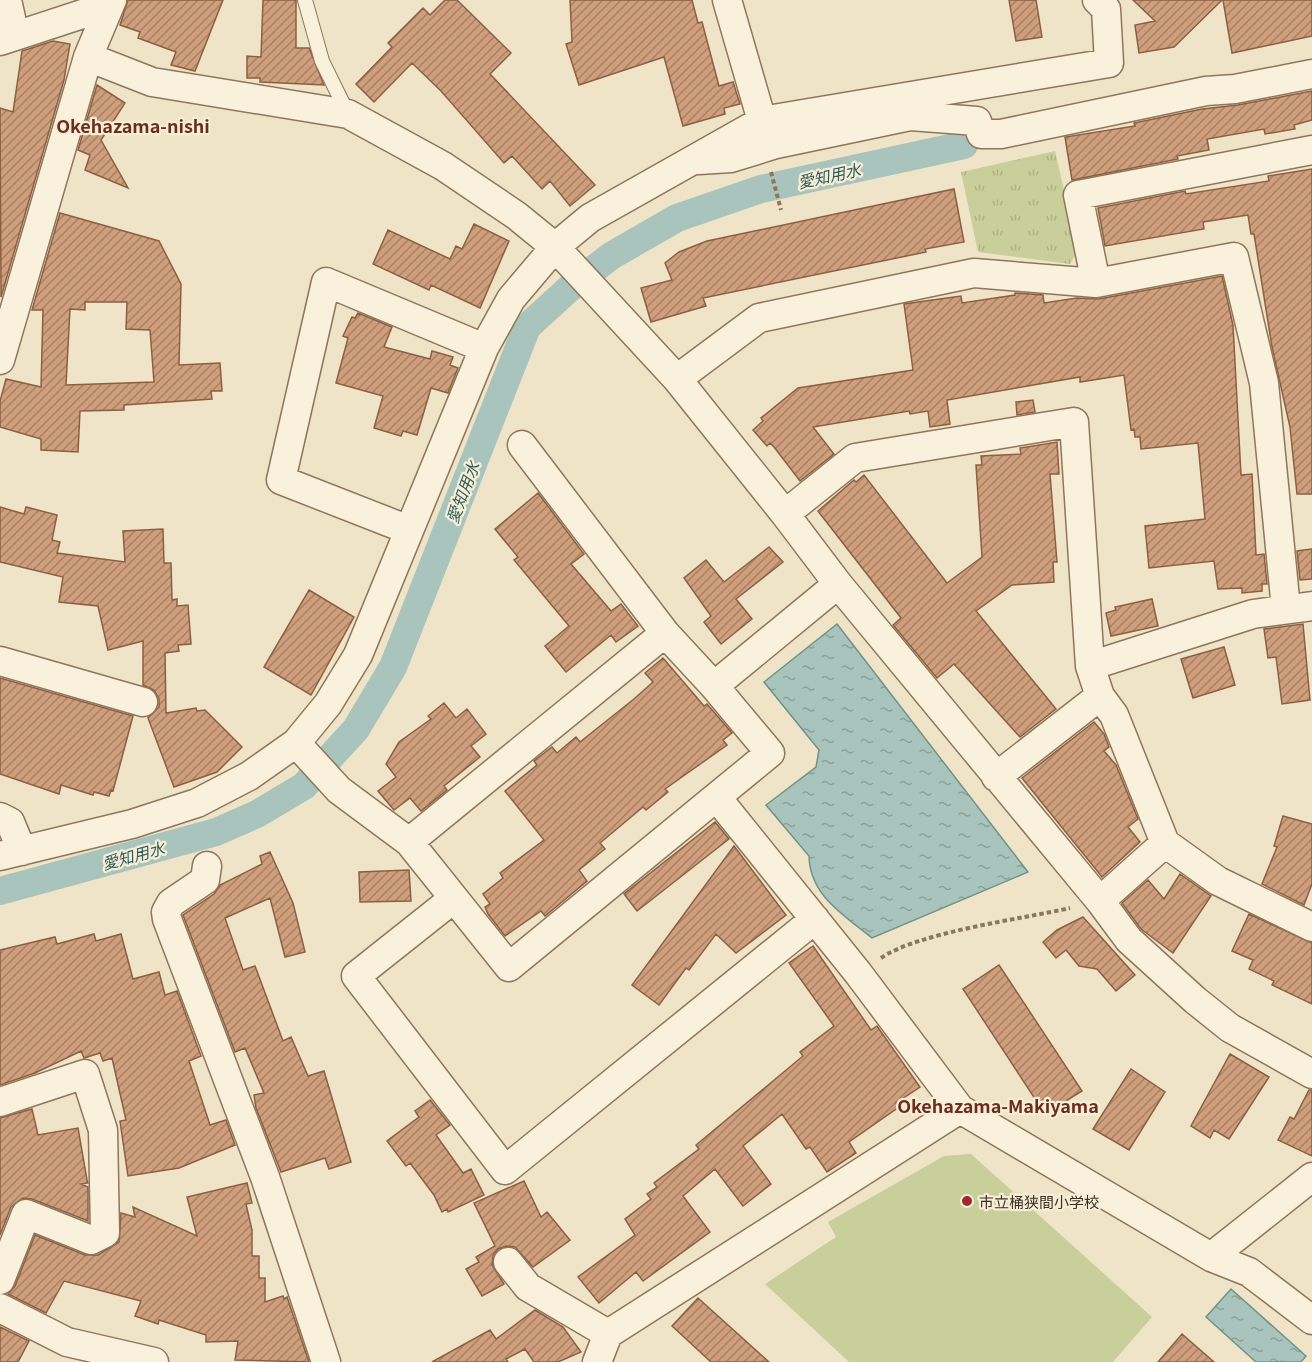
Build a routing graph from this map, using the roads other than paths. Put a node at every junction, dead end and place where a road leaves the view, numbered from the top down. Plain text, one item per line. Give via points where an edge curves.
1 (7, 0) edge
2 (305, 0) edge
3 (727, 0) edge
4 (1097, 0) edge
5 (111, 2) edge
6 (8, 39) edge
7 (88, 57) junction
8 (1312, 74) edge
9 (348, 114) junction
10 (764, 134) junction
11 (1312, 150) edge
12 (559, 253) junction
13 (1096, 283) junction
14 (484, 348) junction
15 (0, 360) edge
16 (677, 379) junction
17 (522, 445) dead end
18 (785, 514) junction
19 (409, 530) junction
20 (838, 584) junction
21 (1299, 607) edge
22 (665, 633) junction
23 (0, 662) edge
24 (1090, 666) junction
25 (714, 686) junction
26 (1100, 696) junction
27 (143, 702) dead end
28 (296, 743) junction
29 (996, 777) junction
30 (718, 799) junction
31 (0, 817) edge
32 (410, 842) junction
33 (1165, 843) junction
34 (11, 854) edge
35 (207, 866) dead end
36 (1097, 897) junction
37 (453, 899) junction
38 (815, 918) junction
39 (1312, 927) edge
40 (1312, 1074) edge
41 (0, 1102) edge
42 (960, 1109) junction
43 (1312, 1177) edge
44 (1211, 1257) junction
45 (508, 1262) dead end
46 (0, 1280) edge
47 (0, 1308) edge
48 (1312, 1320) edge
49 (608, 1334) junction
50 (153, 1362) edge
51 (326, 1362) edge
52 (597, 1362) edge

1 - 6 street
2 - 9 lane via 322,61
3 - 10 street
4 - 10 street via 1106,9 1109,63
5 - 6 street
5 - 7 street
7 - 9 street via 152,82
7 - 15 street
8 - 10 street via 1001,134 981,134 977,121 910,116
9 - 12 street via 442,166 517,216
10 - 12 street via 687,161 590,218
11 - 13 street via 1078,195
12 - 14 street via 511,298
12 - 16 street
13 - 16 street via 974,273 759,318
13 - 21 street via 1234,257 1264,383
14 - 19 street
14 - 19 street via 326,282 281,480
16 - 18 street
17 - 22 street
18 - 20 street
18 - 24 street via 855,458 1074,422
19 - 28 street via 358,655 328,704
20 - 25 street
20 - 29 street
21 - 24 street via 1253,614
22 - 25 street
22 - 32 street
23 - 27 street
24 - 26 street
25 - 30 street via 770,753
26 - 29 street
26 - 33 street via 1114,714
28 - 32 street via 339,790
28 - 34 street via 249,776 197,803 132,824
29 - 36 street
30 - 37 street via 509,967
30 - 38 street
31 - 34 street via 10,822
32 - 37 street
33 - 36 street
33 - 39 street via 1218,881
35 - 51 street via 205,880 171,903 167,919 265,1177
36 - 40 street via 1129,940 1195,1000 1230,1028
37 - 38 street via 356,976 505,1170
38 - 42 street
41 - 46 street via 85,1074 103,1130 105,1233 91,1239 26,1214
42 - 44 street
42 - 49 street
43 - 44 street
44 - 48 street via 1249,1272
45 - 49 street via 528,1287
47 - 50 street via 67,1342
49 - 52 street

